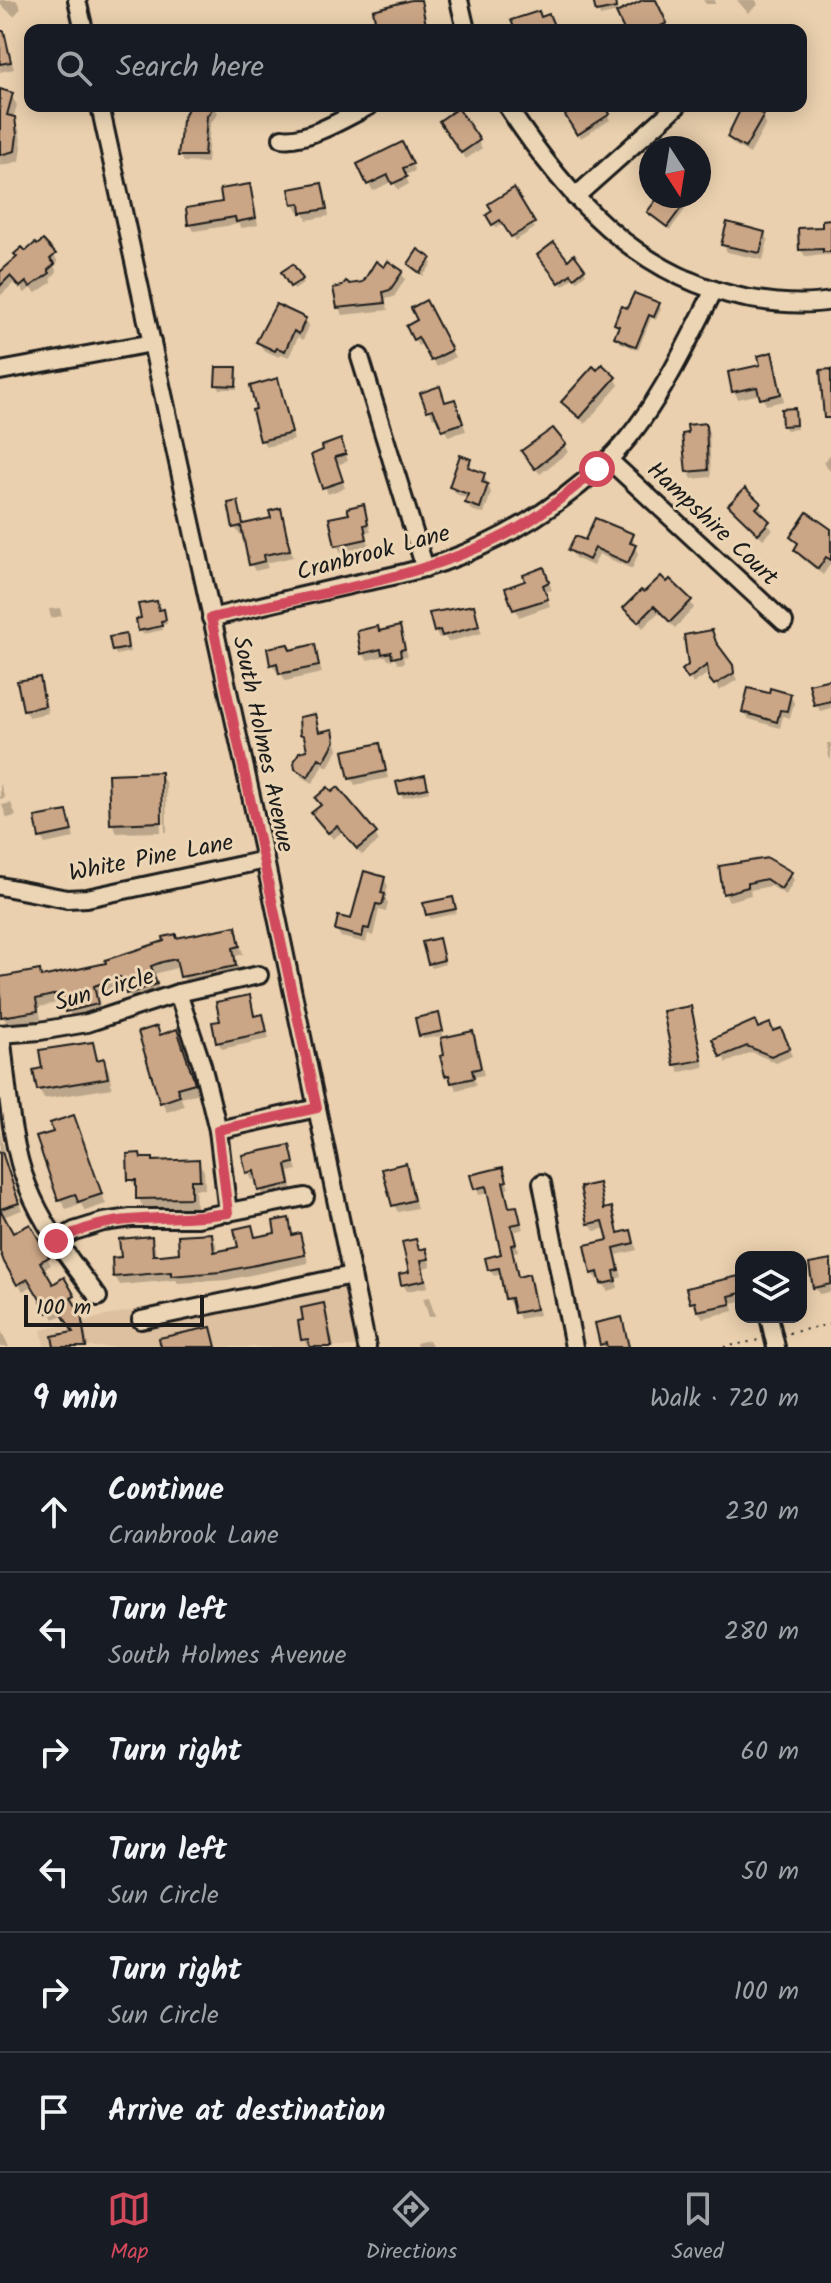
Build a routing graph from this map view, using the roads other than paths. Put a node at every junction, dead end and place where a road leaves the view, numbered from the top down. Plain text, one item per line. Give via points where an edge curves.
1 (77, 0) edge
2 (459, 0) edge
3 (83, 24) edge
4 (465, 24) edge
5 (101, 112) edge
6 (356, 112) edge
7 (511, 112) edge
8 (670, 112) edge
9 (282, 138) dead end
10 (575, 197) junction
11 (714, 290) junction
12 (831, 301) edge
13 (152, 343) junction
14 (360, 357) dead end
15 (0, 371) edge
16 (609, 460) junction
17 (425, 568) junction
18 (211, 618) junction
19 (784, 622) dead end
20 (265, 860) junction
21 (0, 886) edge
22 (259, 975) dead end
23 (178, 993) junction
24 (0, 1034) edge
25 (317, 1108) junction
26 (218, 1130) junction
27 (542, 1183) dead end
28 (305, 1197) dead end
29 (228, 1213) junction
30 (56, 1241) junction
31 (352, 1275) junction
32 (98, 1297) dead end
33 (141, 1320) dead end
34 (770, 1323) edge
35 (367, 1347) edge
36 (574, 1347) edge
37 (776, 1347) edge

1 - 3 street
2 - 4 street
5 - 13 street, South Holmes Avenue
6 - 9 street via 309,134
7 - 10 street
8 - 10 street
10 - 11 street via 657,265
11 - 12 street via 792,304
11 - 16 street, Cranbrook Lane via 681,357
13 - 15 street
13 - 18 street, South Holmes Avenue
14 - 17 street
16 - 17 street, Cranbrook Lane via 509,534
16 - 19 street, Hampshire Court
17 - 18 street, Cranbrook Lane
18 - 20 street, South Holmes Avenue
20 - 21 street, White Pine Lane via 87,898
20 - 25 street, South Holmes Avenue
22 - 23 street
23 - 24 street, Sun Circle via 87,1023
23 - 26 street, Sun Circle
24 - 30 street, Sun Circle via 18,1156 27,1186
25 - 26 street
25 - 31 street, South Holmes Avenue
26 - 29 street, Sun Circle
27 - 36 street
28 - 29 street
29 - 30 street via 103,1222
30 - 32 street, Sun Circle
31 - 33 street
31 - 35 street, South Holmes Avenue
34 - 37 street

